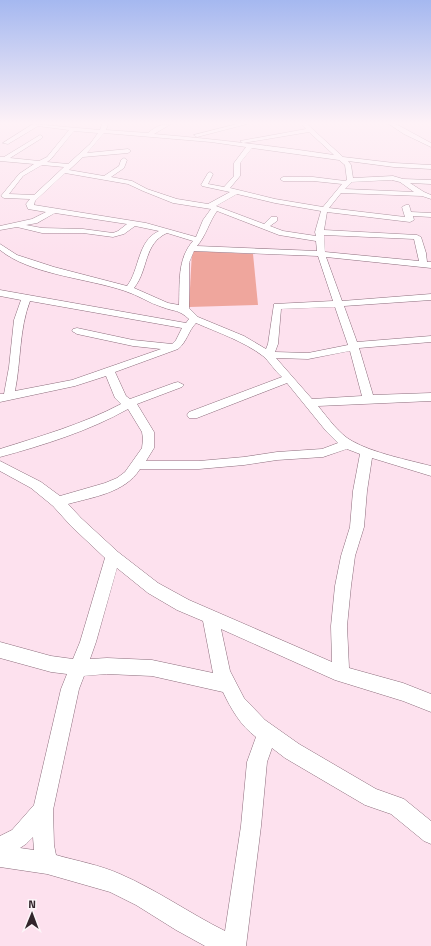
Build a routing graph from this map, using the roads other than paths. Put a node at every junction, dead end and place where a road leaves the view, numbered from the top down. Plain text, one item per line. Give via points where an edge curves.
1 (32, 168) edge
2 (62, 168) edge
3 (120, 168) edge
4 (237, 168) edge
5 (349, 168) edge
6 (65, 169) junction
7 (210, 174) dead end
8 (106, 177) junction
9 (283, 179) dead end
10 (349, 181) junction
11 (402, 181) junction
12 (431, 182) edge
13 (226, 188) junction
14 (237, 191) junction
15 (340, 191) junction
16 (423, 194) junction
17 (431, 197) edge
18 (36, 198) junction
19 (212, 207) junction
20 (324, 210) junction
21 (53, 211) junction
22 (431, 215) edge
23 (274, 219) dead end
24 (132, 224) junction
25 (19, 225) junction
26 (265, 227) junction
27 (0, 228) edge
28 (166, 231) junction
29 (319, 236) junction
30 (198, 240) junction
31 (0, 246) edge
32 (191, 248) junction
33 (321, 254) junction
34 (427, 264) edge
35 (129, 289) junction
36 (0, 292) edge
37 (27, 297) junction
38 (431, 297) edge
39 (339, 304) junction
40 (184, 310) junction
41 (192, 323) junction
42 (77, 330) dead end
43 (431, 339) edge
44 (353, 346) junction
45 (174, 347) junction
46 (268, 355) junction
47 (109, 370) junction
48 (288, 378) junction
49 (178, 385) dead end
50 (5, 396) edge
51 (431, 397) edge
52 (368, 399) junction
53 (127, 404) junction
54 (309, 404) junction
55 (193, 414) dead end
56 (347, 444) junction
57 (367, 452) junction
58 (0, 453) edge
59 (0, 465) edge
60 (136, 465) junction
61 (431, 471) edge
62 (58, 502) junction
63 (113, 556) junction
64 (210, 618) junction
65 (0, 650) edge
66 (78, 668) junction
67 (341, 674) junction
68 (228, 685) junction
69 (431, 703) edge
70 (267, 734) junction
71 (43, 810) junction
72 (431, 834) edge
73 (0, 848) edge
74 (0, 856) edge
75 (47, 863) junction
76 (229, 946) edge
77 (234, 946) edge

1 - 18 street via 21,174 4,196
2 - 6 street
3 - 8 street
4 - 13 street via 237,176
5 - 10 street via 351,175
6 - 8 street
6 - 18 street
7 - 13 street via 204,185
8 - 19 street via 130,182 176,201
9 - 10 street
10 - 11 street via 393,178
10 - 15 street
11 - 12 street
11 - 16 street
13 - 14 street
14 - 19 street
14 - 20 street
15 - 16 street
15 - 20 street
16 - 17 street
18 - 21 street via 30,204 31,207
19 - 26 street
19 - 30 street
20 - 22 street via 410,220 407,210
20 - 29 street
21 - 24 street
21 - 25 street via 34,221
23 - 26 street
24 - 25 street via 119,234 113,235 37,230
24 - 28 street
25 - 27 street
26 - 29 street via 282,233
28 - 30 street
28 - 35 street via 152,240
29 - 33 street
29 - 34 street via 418,237
30 - 32 street
31 - 35 street via 14,257
32 - 33 street
32 - 40 street via 185,263
33 - 34 street
33 - 39 street
35 - 40 street via 165,305
36 - 37 street
37 - 41 street
37 - 50 street via 19,316 15,359
38 - 39 street
39 - 44 street
39 - 46 street via 277,306 273,344
40 - 41 street
41 - 45 street via 183,339
41 - 46 street via 240,338
42 - 45 street via 134,343
43 - 44 street
44 - 46 street via 308,356
44 - 52 street
45 - 47 street
46 - 48 street
47 - 50 street via 75,383
47 - 53 street via 121,398
48 - 54 street
48 - 55 street
49 - 53 street
51 - 52 street
52 - 54 street
53 - 58 street via 109,415 73,430
53 - 60 street via 135,410 148,432 148,448
54 - 56 street
56 - 57 street
56 - 60 street via 323,453 244,461 199,465
57 - 61 street
57 - 67 street via 357,526 343,586 339,626
59 - 62 street via 36,485
60 - 62 street via 130,475 109,487
62 - 63 street via 80,527
63 - 64 street via 153,588
63 - 66 street
64 - 67 street
64 - 68 street via 220,666
65 - 66 street via 51,664
66 - 68 street via 152,668
66 - 71 street via 70,689
67 - 69 street
68 - 70 street via 238,704
70 - 72 street via 372,798 397,806
70 - 77 street via 257,762
71 - 73 street via 19,837
71 - 75 street
74 - 75 street
75 - 76 street via 113,882

